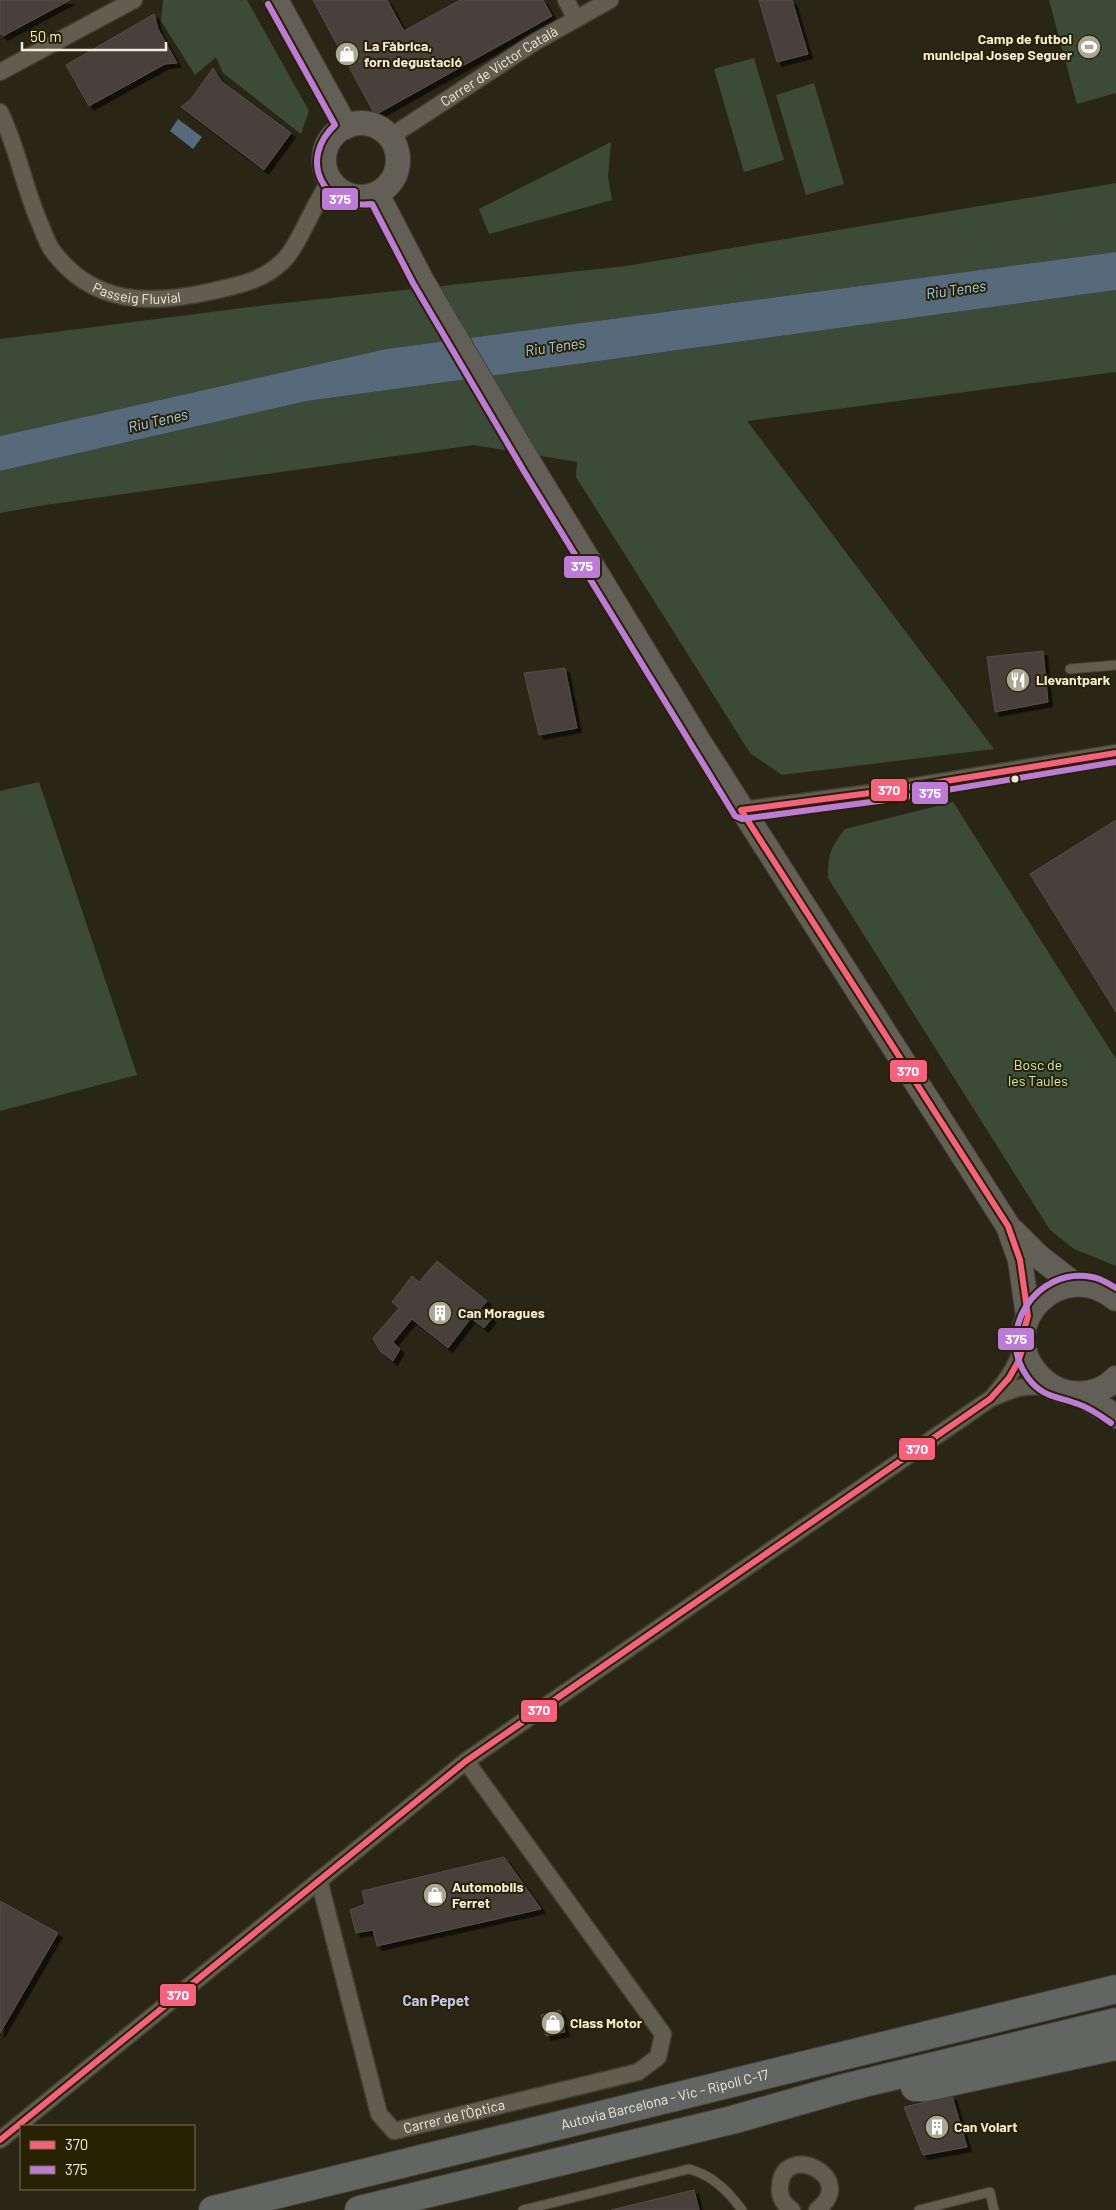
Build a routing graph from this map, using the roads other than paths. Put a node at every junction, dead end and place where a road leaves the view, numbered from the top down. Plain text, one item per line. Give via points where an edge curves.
1 (134, 0) edge
2 (276, 0) edge
3 (566, 0) edge
4 (610, 0) edge
5 (576, 19) junction
6 (0, 72) edge
7 (0, 112) edge
8 (346, 127) junction
9 (390, 137) junction
10 (330, 181) junction
11 (377, 194) junction
12 (1116, 665) edge
13 (1070, 669) dead end
14 (1116, 753) edge
15 (741, 810) junction
16 (1008, 1226) junction
17 (1074, 1284) junction
18 (1116, 1299) edge
19 (1028, 1316) junction
20 (1024, 1344) junction
21 (1116, 1378) edge
22 (1053, 1387) junction
23 (1078, 1394) junction
24 (990, 1400) junction
25 (1116, 1416) edge
26 (466, 1761) junction
27 (319, 1880) junction
28 (1116, 1972) edge
29 (1116, 1989) edge
30 (1116, 2022) edge
31 (1116, 2046) edge
32 (844, 2056) junction
33 (848, 2086) junction
34 (0, 2140) edge
35 (212, 2210) edge
36 (360, 2210) edge
37 (523, 2210) edge
38 (742, 2210) edge
39 (792, 2210) edge
40 (818, 2210) edge
41 (919, 2210) edge
42 (994, 2210) edge

1 - 6 street
2 - 8 street
3 - 5 street
4 - 5 street, Carrer de Víctor Català
5 - 9 street, Carrer de Víctor Català via 535,42
7 - 10 street, Passeig Fluvial via 32,206 51,248 82,281 124,298 150,300 196,295 266,276 284,261
8 - 9 street via 370,124
8 - 10 street via 333,137 325,151 324,162
9 - 11 street via 399,158 398,169 390,184
10 - 11 street via 351,196
11 - 15 street via 421,279
12 - 13 lane
14 - 15 street via 885,791
15 - 16 street
16 - 17 street via 1038,1256
16 - 19 street via 1020,1260
17 - 18 street via 1103,1290
17 - 19 street via 1046,1294
19 - 20 street
20 - 22 street via 1034,1371
20 - 24 street via 1009,1378
21 - 23 street via 1102,1388
22 - 23 street
22 - 24 street via 1028,1385
23 - 25 street
24 - 26 street
26 - 27 street
26 - 27 street, Carrer de l'Òptica via 663,2034 658,2057 638,2072 394,2131 379,2114
27 - 34 street
28 - 32 highway via 996,2006
29 - 32 highway, Autovia Barcelona - Vic - Ripoll C-17
30 - 33 highway
31 - 33 highway via 926,2087
32 - 35 highway, Autovia Barcelona - Vic - Ripoll C-17
33 - 36 highway via 732,2120
37 - 38 lane via 688,2169 709,2176
39 - 40 street via 783,2202 780,2186 787,2172 802,2164 817,2168 828,2180 828,2196
41 - 42 lane via 990,2192

